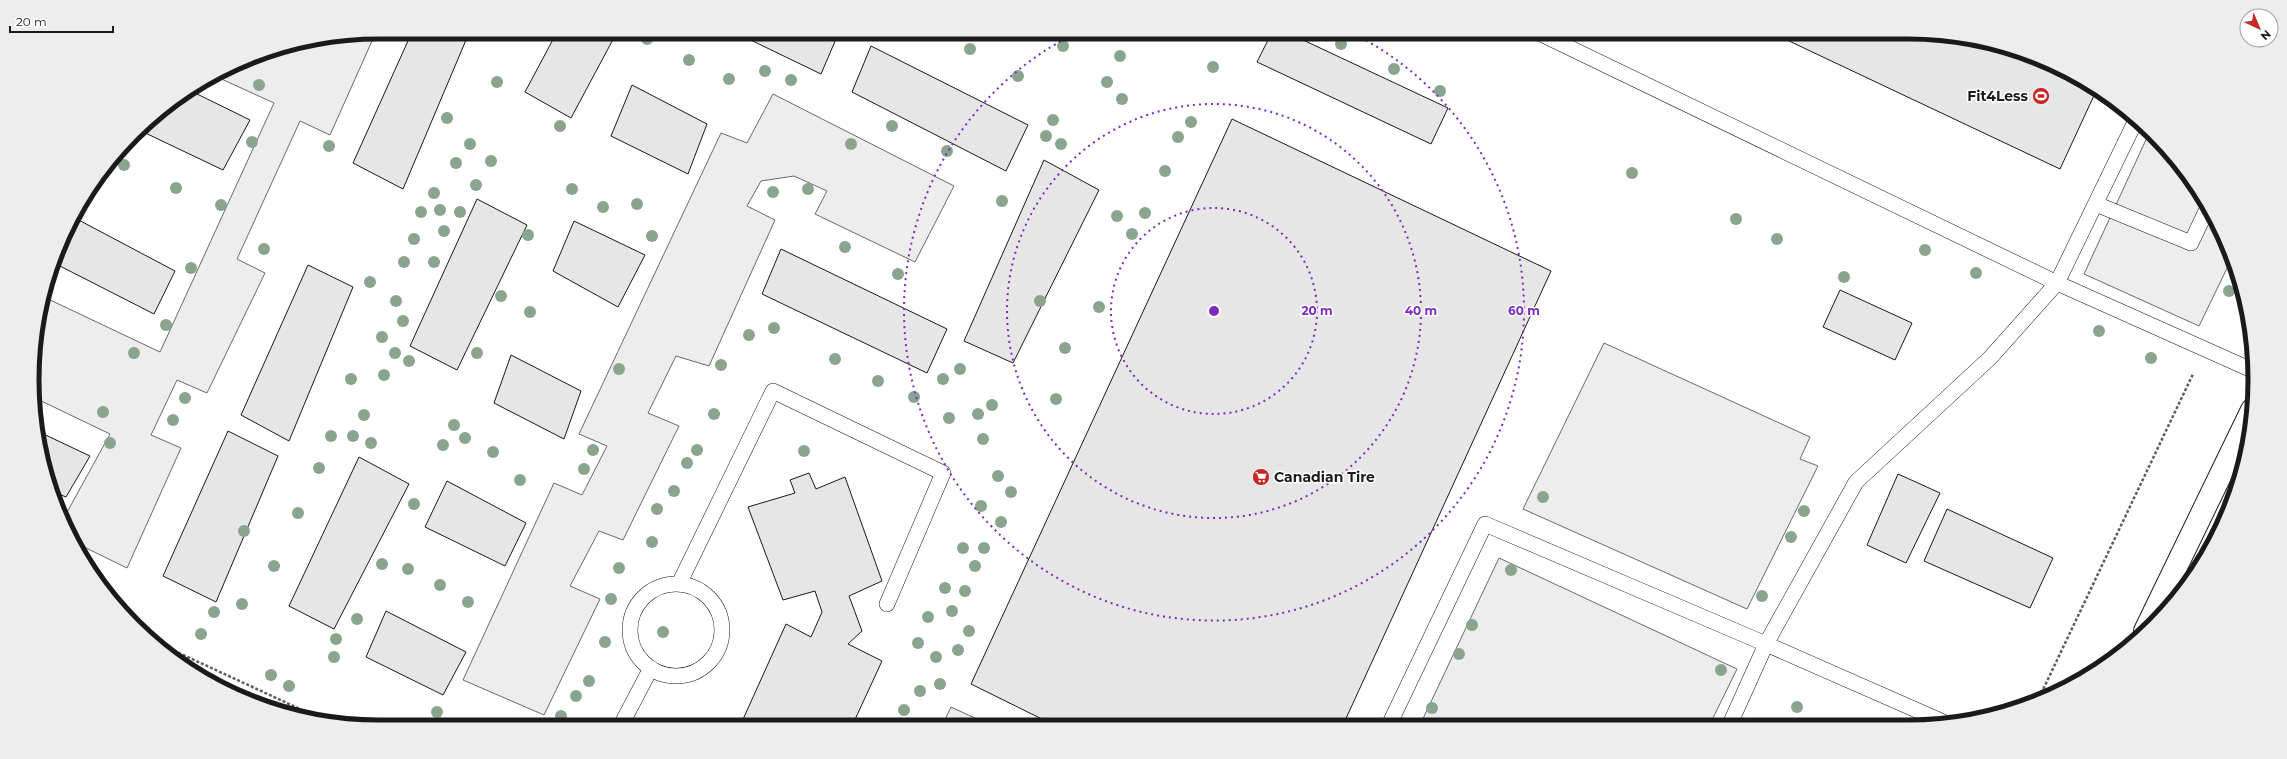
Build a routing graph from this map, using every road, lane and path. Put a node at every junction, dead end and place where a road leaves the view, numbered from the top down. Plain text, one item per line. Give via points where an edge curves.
1 (1552, 39) edge
2 (2134, 125) edge
3 (2096, 204) junction
4 (2205, 214) edge
5 (2057, 283) junction
6 (2247, 368) edge
7 (2193, 374) dead end
8 (2245, 425) edge
9 (679, 584) junction
10 (887, 604) dead end
11 (2153, 615) edge
12 (1766, 644) junction
13 (170, 648) edge
14 (651, 668) junction
15 (2042, 692) edge
16 (305, 711) edge
17 (1935, 719) edge
18 (623, 720) edge
19 (1391, 720) edge
20 (1732, 720) edge

1 - 5 lane
2 - 3 lane
3 - 4 lane via 2191,243
3 - 5 lane
5 - 6 lane
5 - 12 lane via 1990,358 1856,482
7 - 15 path
8 - 11 main road
9 - 10 lane via 773,391 943,474
9 - 14 lane via 673,583 658,588 645,596 635,608 631,623 631,639 637,653
9 - 14 lane via 702,591 714,602 721,616 723,631 720,646 713,659 701,669 687,674 673,676
12 - 17 lane
12 - 19 lane via 1485,524
12 - 20 lane
13 - 16 path
14 - 18 lane

